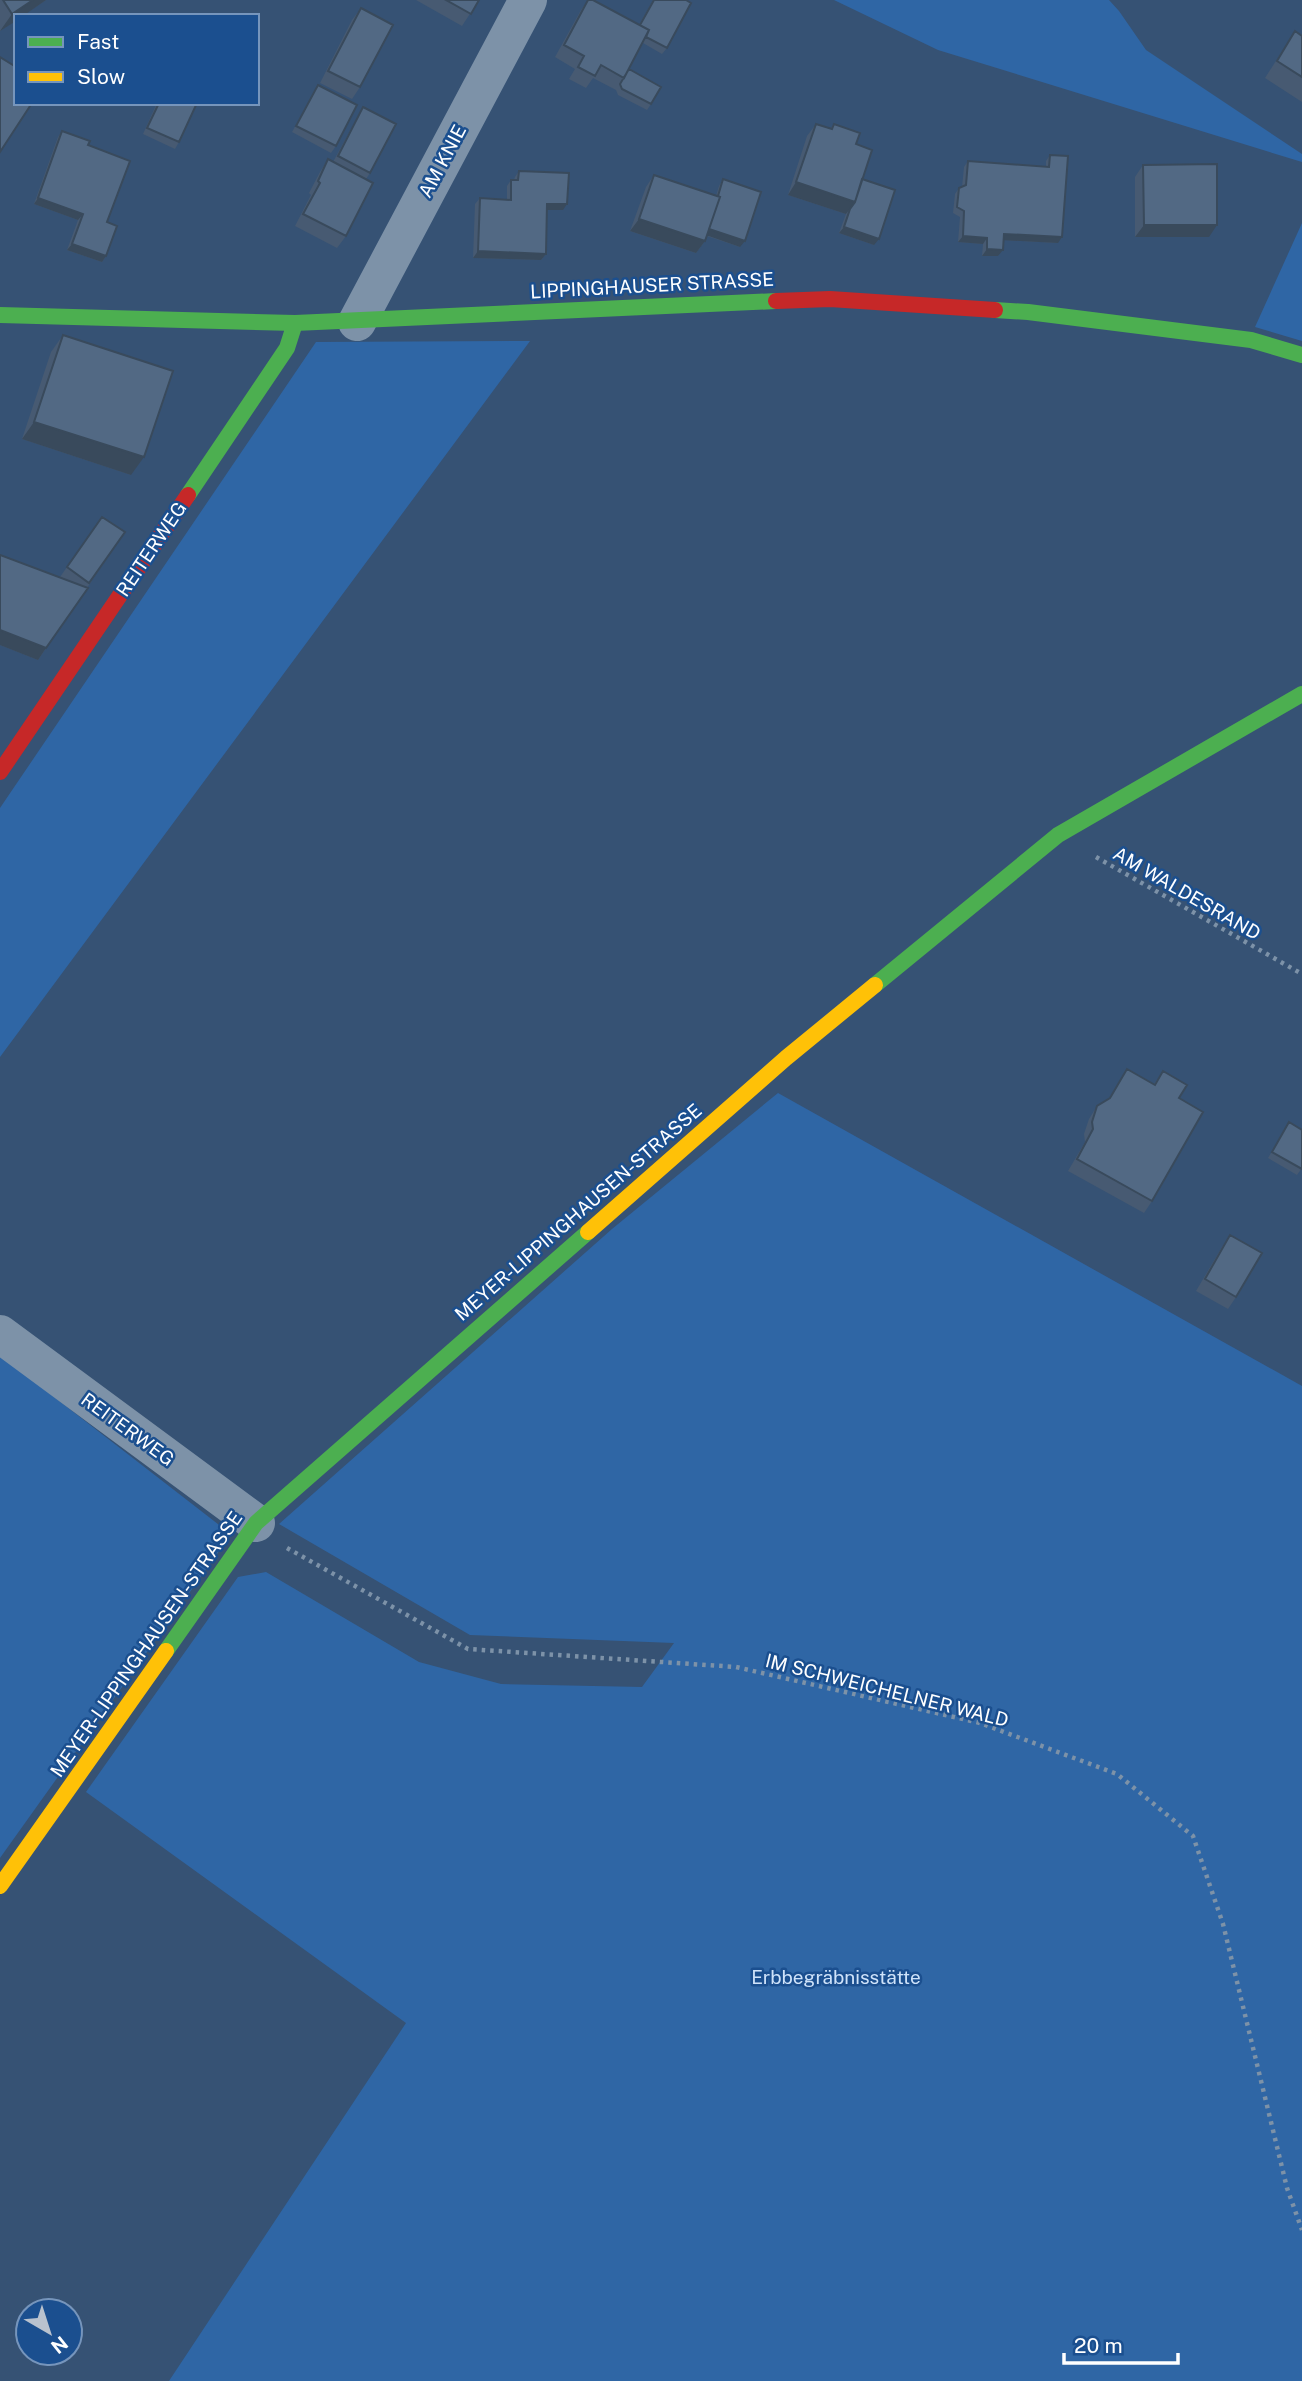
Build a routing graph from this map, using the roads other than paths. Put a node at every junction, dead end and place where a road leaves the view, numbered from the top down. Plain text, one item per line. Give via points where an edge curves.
1 (528, 0) edge
2 (0, 314) edge
3 (357, 322) junction
4 (295, 323) junction
5 (1302, 355) edge
6 (1302, 694) edge
7 (0, 772) edge
8 (0, 1334) edge
9 (256, 1523) junction
10 (0, 1886) edge

1 - 3 street, AM KNIE
2 - 4 street, LIPPINGHAUSER STRASSE
3 - 4 street, LIPPINGHAUSER STRASSE
3 - 5 street, LIPPINGHAUSER STRASSE via 830,299 1028,312 1251,340
4 - 7 street, REITERWEG via 288,348
6 - 9 street, MEYER-LIPPINGHAUSEN-STRASSE via 1058,835 786,1058
8 - 9 street, REITERWEG
9 - 10 street, MEYER-LIPPINGHAUSEN-STRASSE

